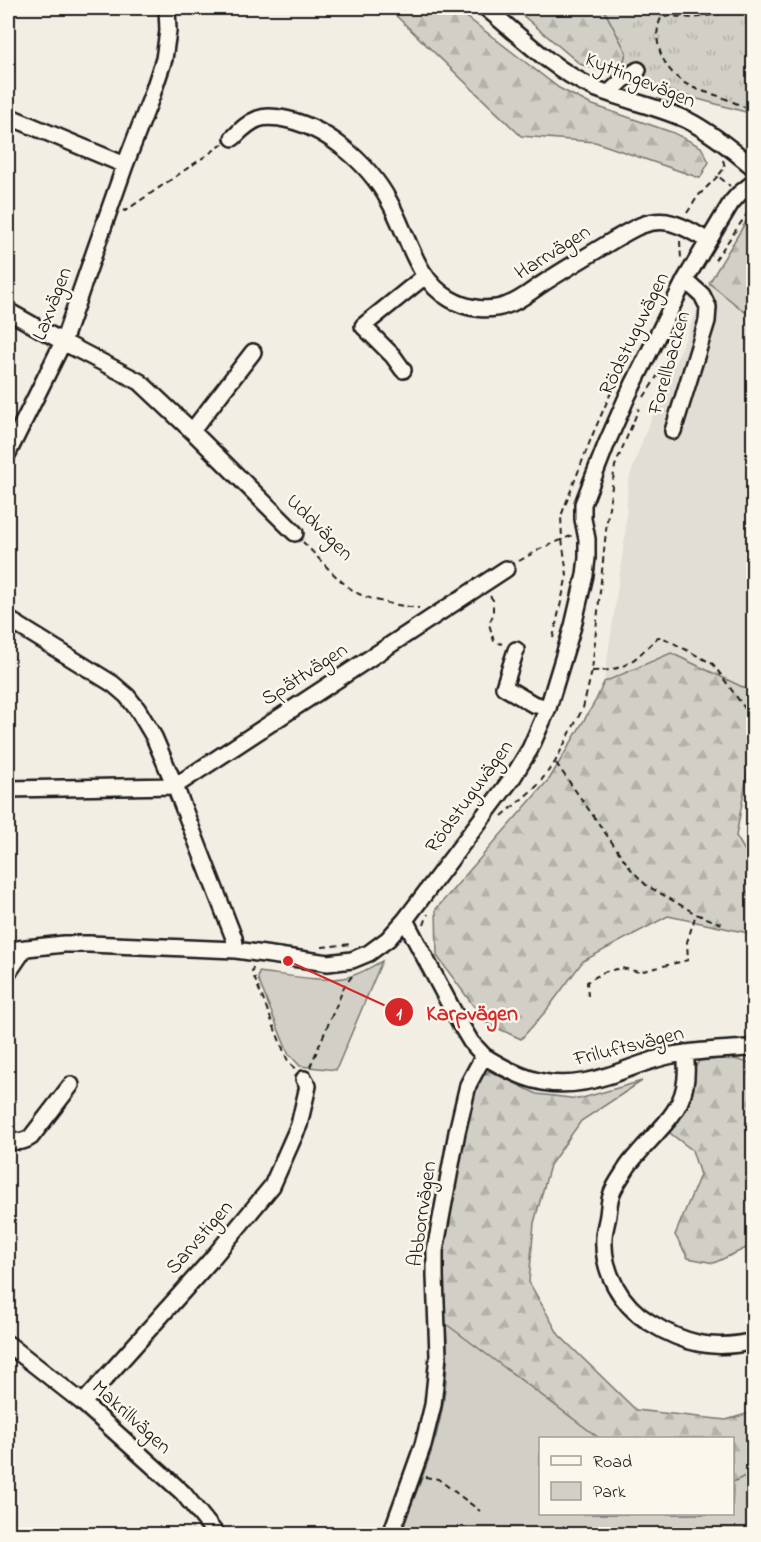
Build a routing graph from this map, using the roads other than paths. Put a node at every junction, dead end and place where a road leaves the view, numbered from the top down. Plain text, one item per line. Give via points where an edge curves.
1 (167, 8) edge
2 (486, 8) edge
3 (638, 70) dead end
4 (609, 93) junction
5 (8, 116) edge
6 (233, 138) road end
7 (125, 165) junction
8 (753, 168) edge
9 (753, 182) edge
10 (708, 240) junction
11 (425, 276) junction
12 (685, 280) junction
13 (8, 311) edge
14 (63, 342) junction
15 (253, 352) dead end
16 (404, 370) dead end
17 (672, 430) dead end
18 (192, 431) junction
19 (8, 453) edge
20 (295, 533) road end
21 (506, 569) road end
22 (8, 619) edge
23 (516, 650) road end
24 (548, 708) junction
25 (175, 786) junction
26 (8, 789) edge
27 (405, 920) junction
28 (25, 948) junction
29 (8, 950) edge
30 (237, 950) junction
31 (8, 973) edge
32 (753, 1050) edge
33 (685, 1053) junction
34 (484, 1056) junction
35 (304, 1079) road end
36 (71, 1085) dead end
37 (8, 1137) edge
38 (753, 1341) edge
39 (8, 1344) edge
40 (83, 1403) junction
41 (216, 1534) edge
42 (391, 1534) edge

1 - 7 street, Laxvägen via 164,59
2 - 4 street, Kyttingevägen via 568,74
3 - 4 street
4 - 8 street, Kyttingevägen via 686,120
5 - 7 street
6 - 11 street, Harrvägen via 248,123 269,116 307,125 327,136 375,179
7 - 14 street, Laxvägen
9 - 10 street, Rödstuguvägen via 731,203
10 - 11 street, Harrvägen via 681,226 646,223 507,305 480,309 466,307 440,294
10 - 12 street, Rödstuguvägen
11 - 16 street via 363,326
12 - 17 street, Forellbacken via 702,295 708,307 707,321
12 - 24 street, Rödstuguvägen via 627,397 583,504 587,539 585,575
13 - 14 street, Uddvägen
14 - 18 street, Uddvägen via 140,382
14 - 19 street, Laxvägen
15 - 18 street
18 - 20 street, Uddvägen
21 - 25 street, Spättvägen
22 - 25 street via 127,696 153,737
23 - 24 street via 504,687
24 - 27 street, Rödstuguvägen via 513,777
25 - 26 street
25 - 30 street
27 - 30 street, Rödstuguvägen via 388,939 352,960 328,963
27 - 34 street via 459,1022
28 - 29 street, Rödstuguvägen
28 - 30 street, Rödstuguvägen via 89,944
28 - 31 street
32 - 33 street, Friluftsvägen
33 - 34 street, Friluftsvägen via 604,1077 563,1084 525,1078
33 - 38 street via 687,1080 677,1108 627,1167 611,1194 604,1238 606,1262 632,1309 669,1334 713,1346
34 - 42 street, Abborrvägen via 468,1085 435,1251 435,1394 423,1445
35 - 40 street, Sarvstigen via 308,1086 299,1125 272,1186
36 - 37 street via 31,1137 24,1142
39 - 40 street, Makrillvägen
40 - 41 street, Makrillvägen via 183,1493

